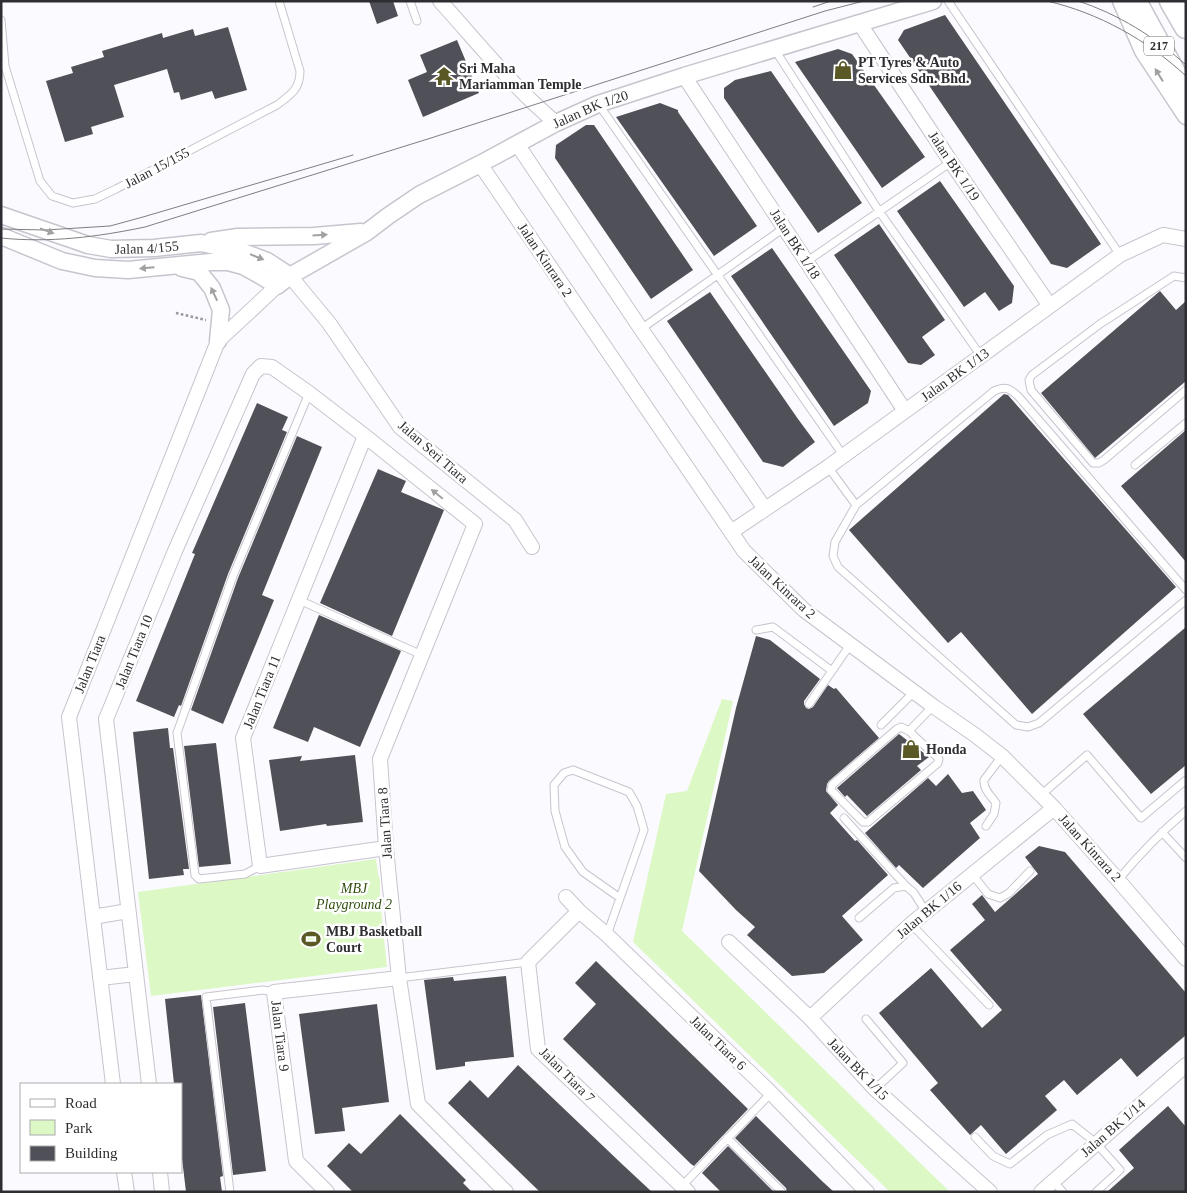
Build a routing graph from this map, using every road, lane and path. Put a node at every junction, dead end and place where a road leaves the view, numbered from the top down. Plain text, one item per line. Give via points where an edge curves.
1 (279, 1) edge
2 (410, 1) edge
3 (440, 1) edge
4 (934, 1) edge
5 (948, 1) edge
6 (1121, 1) edge
7 (1135, 1) edge
8 (1171, 1) edge
9 (1, 20) edge
10 (417, 21) dead end
11 (860, 24) junction
12 (1186, 27) edge
13 (775, 50) junction
14 (684, 76) junction
15 (1186, 90) edge
16 (598, 104) junction
17 (1186, 116) edge
18 (556, 123) junction
19 (516, 144) junction
20 (951, 162) junction
21 (480, 164) junction
22 (879, 212) junction
23 (1, 215) edge
24 (784, 228) junction
25 (366, 232) junction
26 (1, 236) edge
27 (1186, 239) edge
28 (202, 243) junction
29 (1120, 254) junction
30 (806, 262) junction
31 (172, 266) junction
32 (290, 276) junction
33 (717, 276) junction
34 (1186, 278) edge
35 (277, 286) junction
36 (1050, 306) junction
37 (176, 313) dead end
38 (220, 324) junction
39 (641, 329) junction
40 (218, 340) junction
41 (981, 356) junction
42 (1186, 390) edge
43 (308, 393) junction
44 (905, 411) junction
45 (1186, 423) edge
46 (366, 436) junction
47 (842, 455) junction
48 (1135, 465) dead end
49 (828, 467) junction
50 (856, 505) junction
51 (765, 509) junction
52 (475, 524) joint
53 (731, 532) junction
54 (532, 547) dead end
55 (1186, 590) edge
56 (299, 600) junction
57 (1186, 600) edge
58 (756, 630) dead end
59 (850, 645) junction
60 (422, 656) junction
61 (832, 671) junction
62 (914, 692) junction
63 (809, 704) dead end
64 (933, 706) junction
65 (881, 725) dead end
66 (909, 731) junction
67 (1002, 756) junction
68 (1186, 780) edge
69 (1041, 795) junction
70 (1054, 808) junction
71 (1186, 811) edge
72 (844, 818) dead end
73 (986, 826) dead end
74 (1162, 832) junction
75 (386, 848) junction
76 (1186, 858) edge
77 (260, 866) junction
78 (1030, 871) dead end
79 (972, 874) junction
80 (1118, 880) junction
81 (906, 886) junction
82 (566, 897) dead end
83 (620, 898) junction
84 (128, 911) junction
85 (579, 911) junction
86 (926, 912) junction
87 (93, 917) junction
88 (859, 918) dead end
89 (911, 924) junction
90 (607, 935) junction
91 (729, 942) dead end
92 (1186, 959) edge
93 (528, 962) junction
94 (136, 974) junction
95 (100, 978) junction
96 (399, 978) junction
97 (274, 992) junction
98 (989, 1006) dead end
99 (810, 1018) junction
100 (866, 1019) dead end
101 (1186, 1065) edge
102 (114, 1083) edge
103 (149, 1083) edge
104 (875, 1089) junction
105 (771, 1093) junction
106 (975, 1137) dead end
107 (727, 1138) junction
108 (1096, 1143) junction
109 (124, 1173) edge
110 (160, 1173) edge
111 (1053, 1181) junction
112 (685, 1189) edge
113 (127, 1192) edge
114 (162, 1192) edge
115 (230, 1192) edge
116 (328, 1192) edge
117 (506, 1192) edge
118 (782, 1192) edge
119 (866, 1192) edge
120 (990, 1192) edge
121 (1041, 1192) edge
122 (1063, 1192) edge
123 (1096, 1192) edge

1 - 9 lane, Jalan 15/155 via 300,71 294,92 277,105 129,182 95,199 73,203 52,196 40,181 6,66
2 - 10 lane
3 - 18 street via 500,68
4 - 11 street, Jalan BK 1/20
5 - 29 lane
17 -> 6 street via 1143,51
7 - 15 highway, 217
8 - 12 highway, 217
11 - 13 street, Jalan BK 1/20
11 - 20 street, Jalan BK 1/19
13 - 14 street, Jalan BK 1/20
13 - 22 lane
14 - 16 street, Jalan BK 1/20
14 - 24 street, Jalan BK 1/18
16 - 18 street, Jalan BK 1/20
16 - 33 lane
18 - 19 street, Jalan BK 1/20
19 - 21 street, Jalan BK 1/20
19 - 39 street
20 - 22 lane
20 - 36 street, Jalan BK 1/19
21 - 25 street, Jalan BK 1/20 via 419,195
21 - 53 street, Jalan Kinrara 2
22 - 30 lane
22 - 41 lane
23 -> 28 street, Jalan 4/155 via 88,245 111,249
24 - 30 street, Jalan BK 1/18
24 - 33 lane
28 -> 25 street via 238,237
25 - 32 street, Jalan BK 1/20
31 -> 26 street, Jalan 4/155 via 128,270 96,268 62,261
27 - 29 street, Jalan BK 1/13 via 1163,235
28 -> 32 street, Jalan 4/155 via 244,252
29 - 36 street, Jalan BK 1/13
30 - 44 street, Jalan BK 1/18
31 - 35 street, Jalan 4/155 via 228,262 243,266
38 -> 31 street via 221,310 212,288 199,272
32 - 35 street, Jalan BK 1/20
32 - 54 street, Jalan Seri Tiara via 328,323 400,427 515,520
33 - 39 lane
33 - 47 lane
34 - 42 lane via 1174,276 1100,324 1029,380 1031,390 1093,463 1104,460
35 - 40 street, Jalan Tiara
36 - 41 street, Jalan BK 1/13
37 - 38 path
38 - 40 street
39 - 51 street
40 - 87 street, Jalan Tiara via 69,717
41 - 44 street, Jalan BK 1/13
43 - 46 street, Jalan Tiara 10
43 - 77 lane via 233,576 177,733 195,875 199,879 244,874
43 - 84 street, Jalan Tiara 10 via 272,367 261,366 253,374 106,719
44 - 47 street, Jalan BK 1/13
45 - 48 lane
52 -> 46 street, Jalan Tiara 10
46 - 56 street, Jalan Tiara 11
47 - 49 street, Jalan BK 1/13
49 - 50 lane
49 - 51 street, Jalan BK 1/13
50 - 55 lane via 994,391 1010,389
50 - 57 lane via 834,542 833,556 838,568 1016,725 1028,727 1039,723
51 - 53 street, Jalan BK 1/13
52 - 60 street, Jalan Tiara 8
53 - 59 street, Jalan Kinrara 2 via 744,552 804,610
56 - 60 lane
56 - 77 street, Jalan Tiara 11 via 243,738
58 - 61 lane via 773,627
59 - 61 lane
59 - 62 street, Jalan Kinrara 2
60 - 75 street, Jalan Tiara 8 via 380,759
61 - 63 lane
62 - 64 street, Jalan Kinrara 2
62 - 65 lane
64 - 66 lane
64 - 67 street, Jalan Kinrara 2
66 - 66 lane via 900,726 832,785 831,790 863,822 868,822 938,763 939,759
67 - 69 street, Jalan Kinrara 2
67 - 73 lane via 984,780 996,803 994,814
68 - 69 lane via 1142,818 1087,755
69 - 70 street, Jalan Kinrara 2
70 - 79 street, Jalan BK 1/16
70 - 80 street, Jalan Kinrara 2
71 - 74 lane
72 - 81 lane
74 - 76 lane
74 - 80 lane
75 - 77 street
75 - 96 street, Jalan Tiara 8
78 - 79 lane via 1000,898 988,894
79 - 86 street, Jalan BK 1/16
80 - 92 street, Jalan Kinrara 2
81 - 86 lane via 914,892
81 - 88 lane via 894,888
82 - 85 street, Jalan Tiara 6
83 - 83 lane via 644,830 637,806 629,792 574,770 564,773 554,785 555,810 564,847 583,872
83 - 90 lane
84 - 87 street
84 - 94 street, Jalan Tiara 10
85 - 90 street, Jalan Tiara 6
85 - 93 street
86 - 89 street, Jalan BK 1/16
87 - 95 street, Jalan Tiara
89 - 98 lane
89 - 99 street, Jalan BK 1/16
90 - 105 street, Jalan Tiara 6
91 - 99 street, Jalan BK 1/15
93 - 96 lane
93 - 112 street, Jalan Tiara 7 via 538,1049
94 - 95 street
94 - 103 street, Jalan Tiara 10
95 - 102 street, Jalan Tiara
96 - 97 street, Jalan Tiara 9
96 - 117 street, Jalan Tiara 8 via 418,1104
97 - 115 lane via 263,990 206,997
97 - 116 street, Jalan Tiara 9 via 296,1161
99 - 104 street, Jalan BK 1/15
100 - 104 lane via 903,1063
101 - 108 street, Jalan BK 1/14
104 - 120 street, Jalan BK 1/15
105 - 107 lane
105 - 119 street, Jalan Tiara 6
106 - 108 lane via 993,1156 1010,1164 1047,1135 1072,1124
107 - 112 lane
107 - 118 lane
108 - 111 street, Jalan BK 1/14
108 - 123 lane via 1120,1170
109 - 113 street
110 - 114 street
111 - 121 street, Jalan BK 1/14
111 - 122 lane

